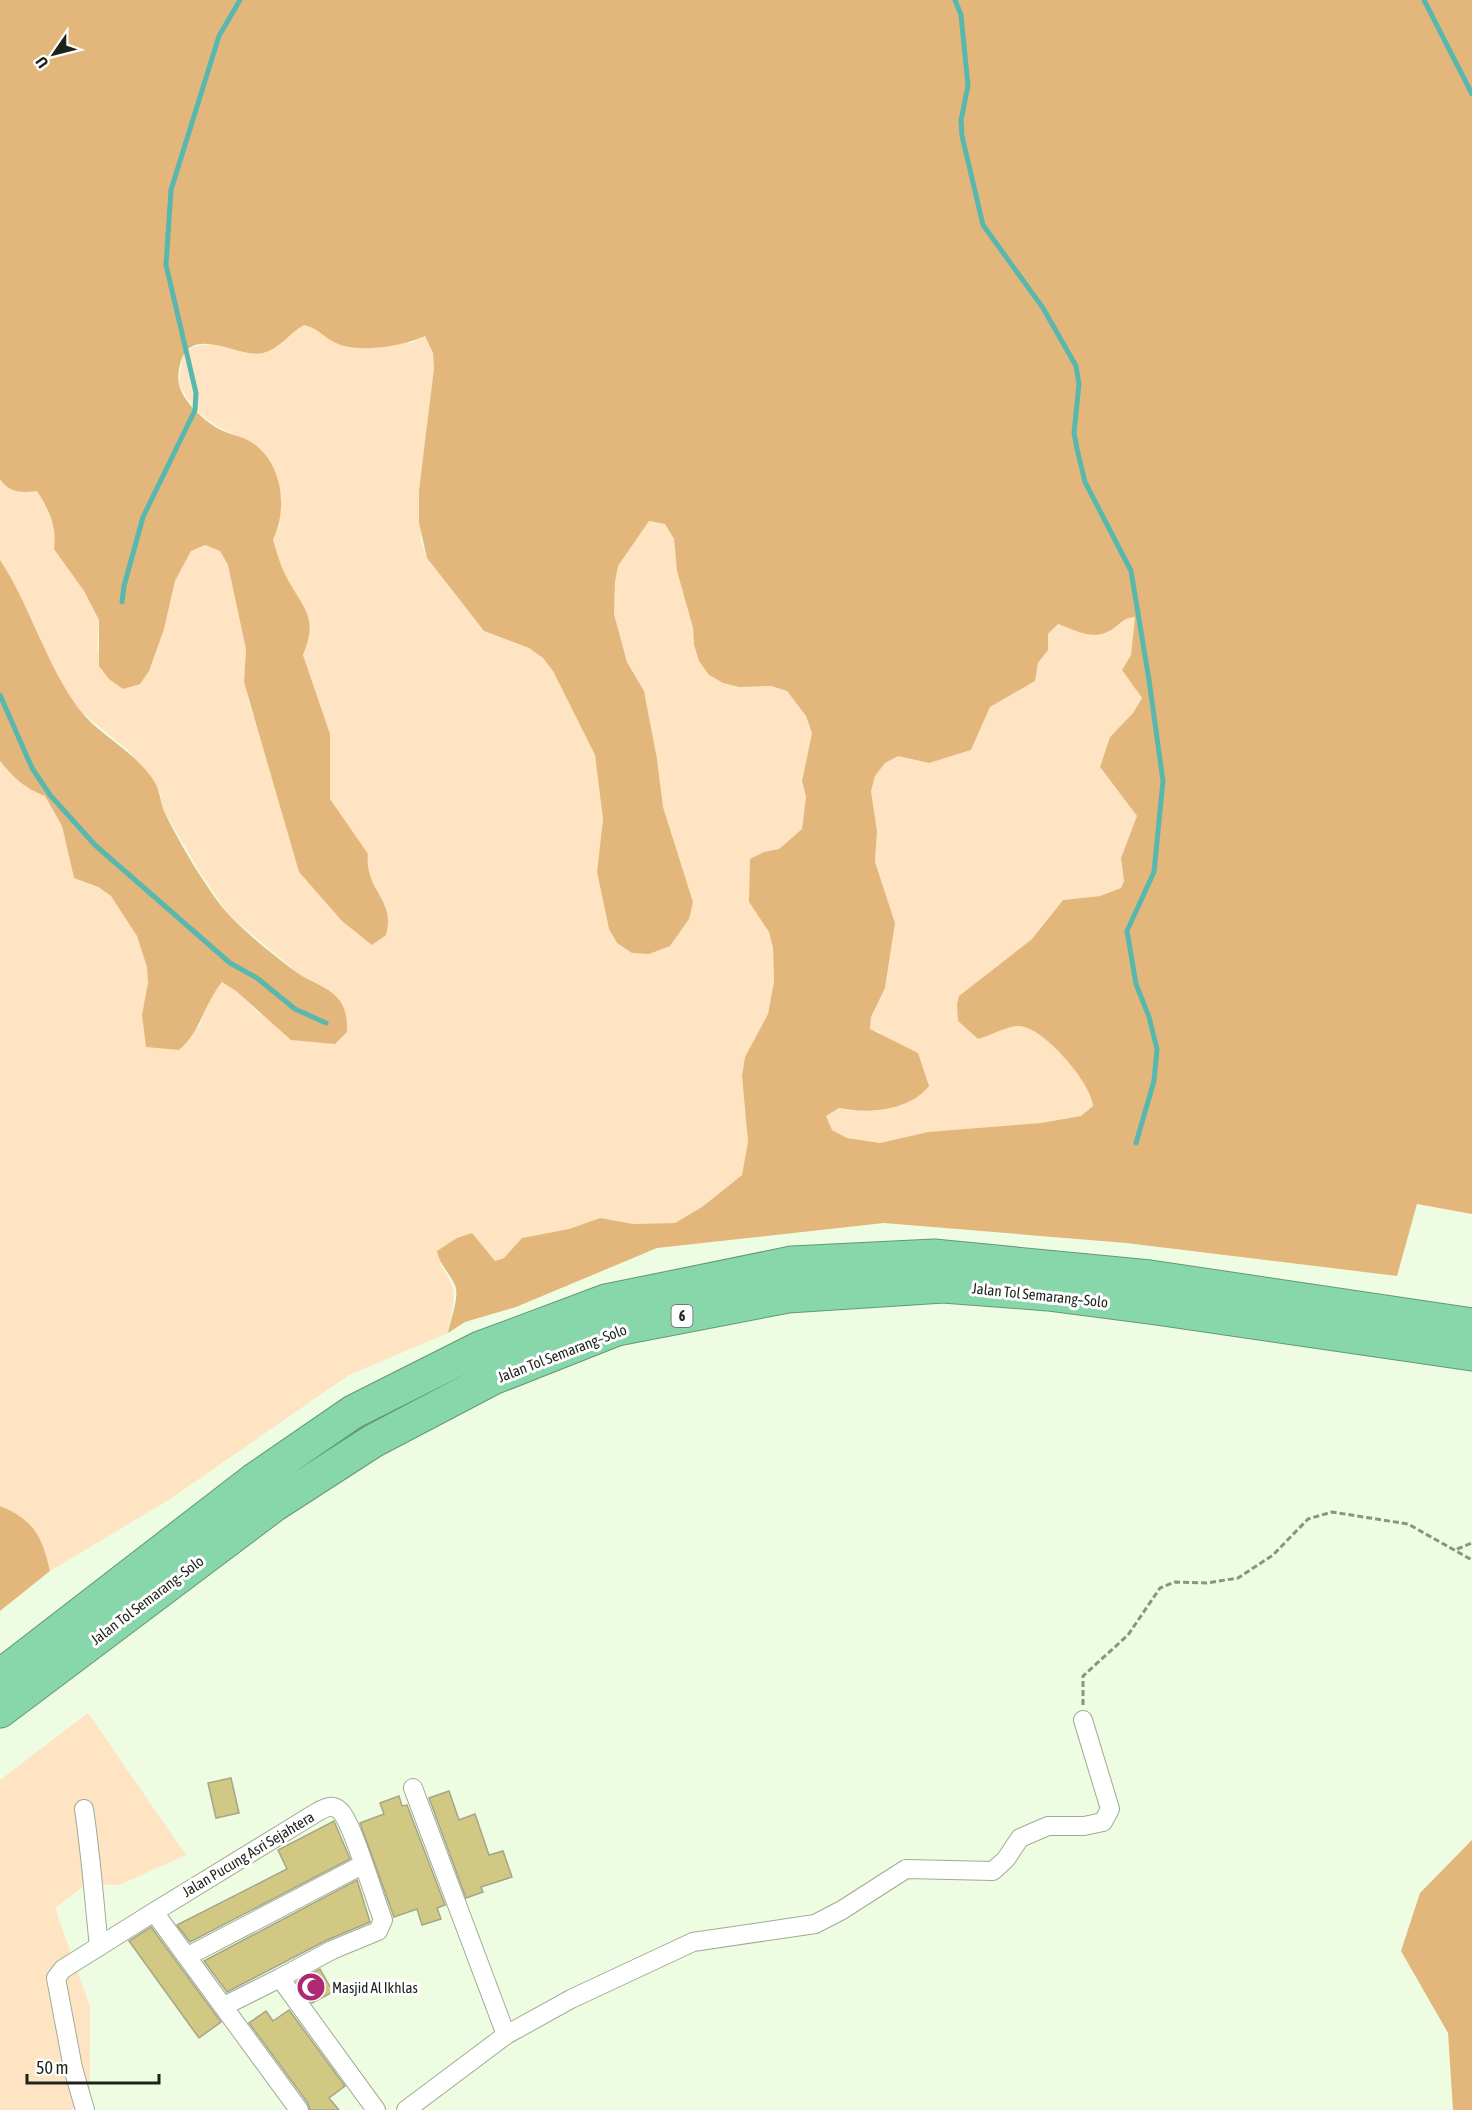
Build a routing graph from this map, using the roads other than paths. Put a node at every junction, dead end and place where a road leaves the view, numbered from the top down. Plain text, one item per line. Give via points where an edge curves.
1 (1472, 1325) edge
2 (1472, 1354) edge
3 (0, 1676) edge
4 (0, 1712) edge
5 (1083, 1720) road end
6 (413, 1788) dead end
7 (84, 1809) dead end
8 (362, 1865) junction
9 (154, 1912) junction
10 (99, 1947) junction
11 (188, 1956) junction
12 (280, 1978) junction
13 (224, 2006) junction
14 (506, 2036) junction
15 (85, 2110) edge
16 (299, 2110) edge
17 (376, 2110) edge
18 (406, 2110) edge

1 - 3 highway, Jalan Tol Semarang–Solo / 6 via 1150,1277 934,1257 792,1263 606,1301 480,1348 353,1412 254,1480
2 - 4 highway, Jalan Tol Semarang–Solo / 6 via 1048,1294 943,1286 788,1296 616,1329 493,1378 373,1441 274,1505
5 - 14 street via 1110,1809 1103,1822 1048,1826 1020,1838 993,1871 906,1869 815,1924 693,1942 571,1999
6 - 14 street
7 - 10 street
8 - 9 street, Jalan Pucung Asri Sejahtera via 352,1831 341,1812 328,1806
8 - 11 street
8 - 12 street, Jalan Pucung Asri Sejahtera via 382,1926
9 - 10 street
9 - 11 street
10 - 15 street via 63,1969 56,1978
11 - 13 street
12 - 13 street, Jalan Pucung Asri Sejahtera
12 - 17 street
13 - 16 street
14 - 18 street

